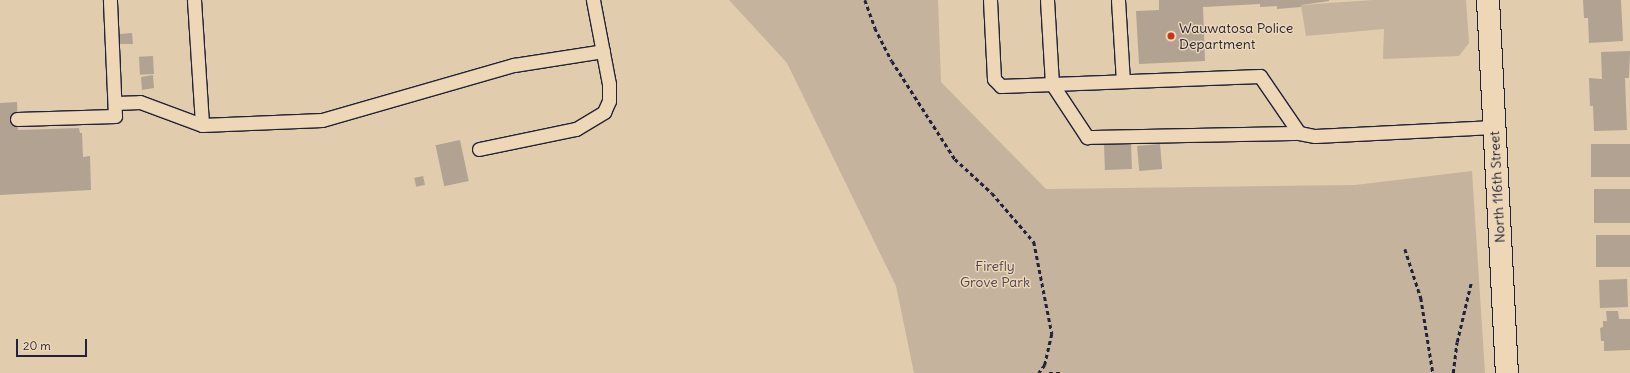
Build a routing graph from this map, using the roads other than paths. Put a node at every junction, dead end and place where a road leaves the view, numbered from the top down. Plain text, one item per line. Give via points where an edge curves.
1 (110, 0) edge
2 (194, 0) edge
3 (593, 0) edge
4 (990, 0) edge
5 (1047, 0) edge
6 (1118, 0) edge
7 (1488, 0) edge
8 (603, 51) junction
9 (1123, 81) junction
10 (1052, 84) junction
11 (115, 103) junction
12 (18, 119) dead end
13 (202, 125) junction
14 (1494, 127) junction
15 (1299, 133) junction
16 (479, 149) dead end
17 (1507, 373) edge

1 - 11 lane
2 - 13 lane
3 - 8 lane
4 - 10 lane via 994,79 1001,86
5 - 10 lane
6 - 9 lane
7 - 14 street, North 116th Street
8 - 13 lane via 514,65 322,120
8 - 16 lane via 610,84 609,101 604,112 576,129
9 - 10 lane
9 - 15 lane via 1260,76
10 - 15 lane via 1087,136
11 - 12 lane via 116,116
11 - 13 lane via 140,102
14 - 15 lane via 1315,136
14 - 17 street, North 116th Street

